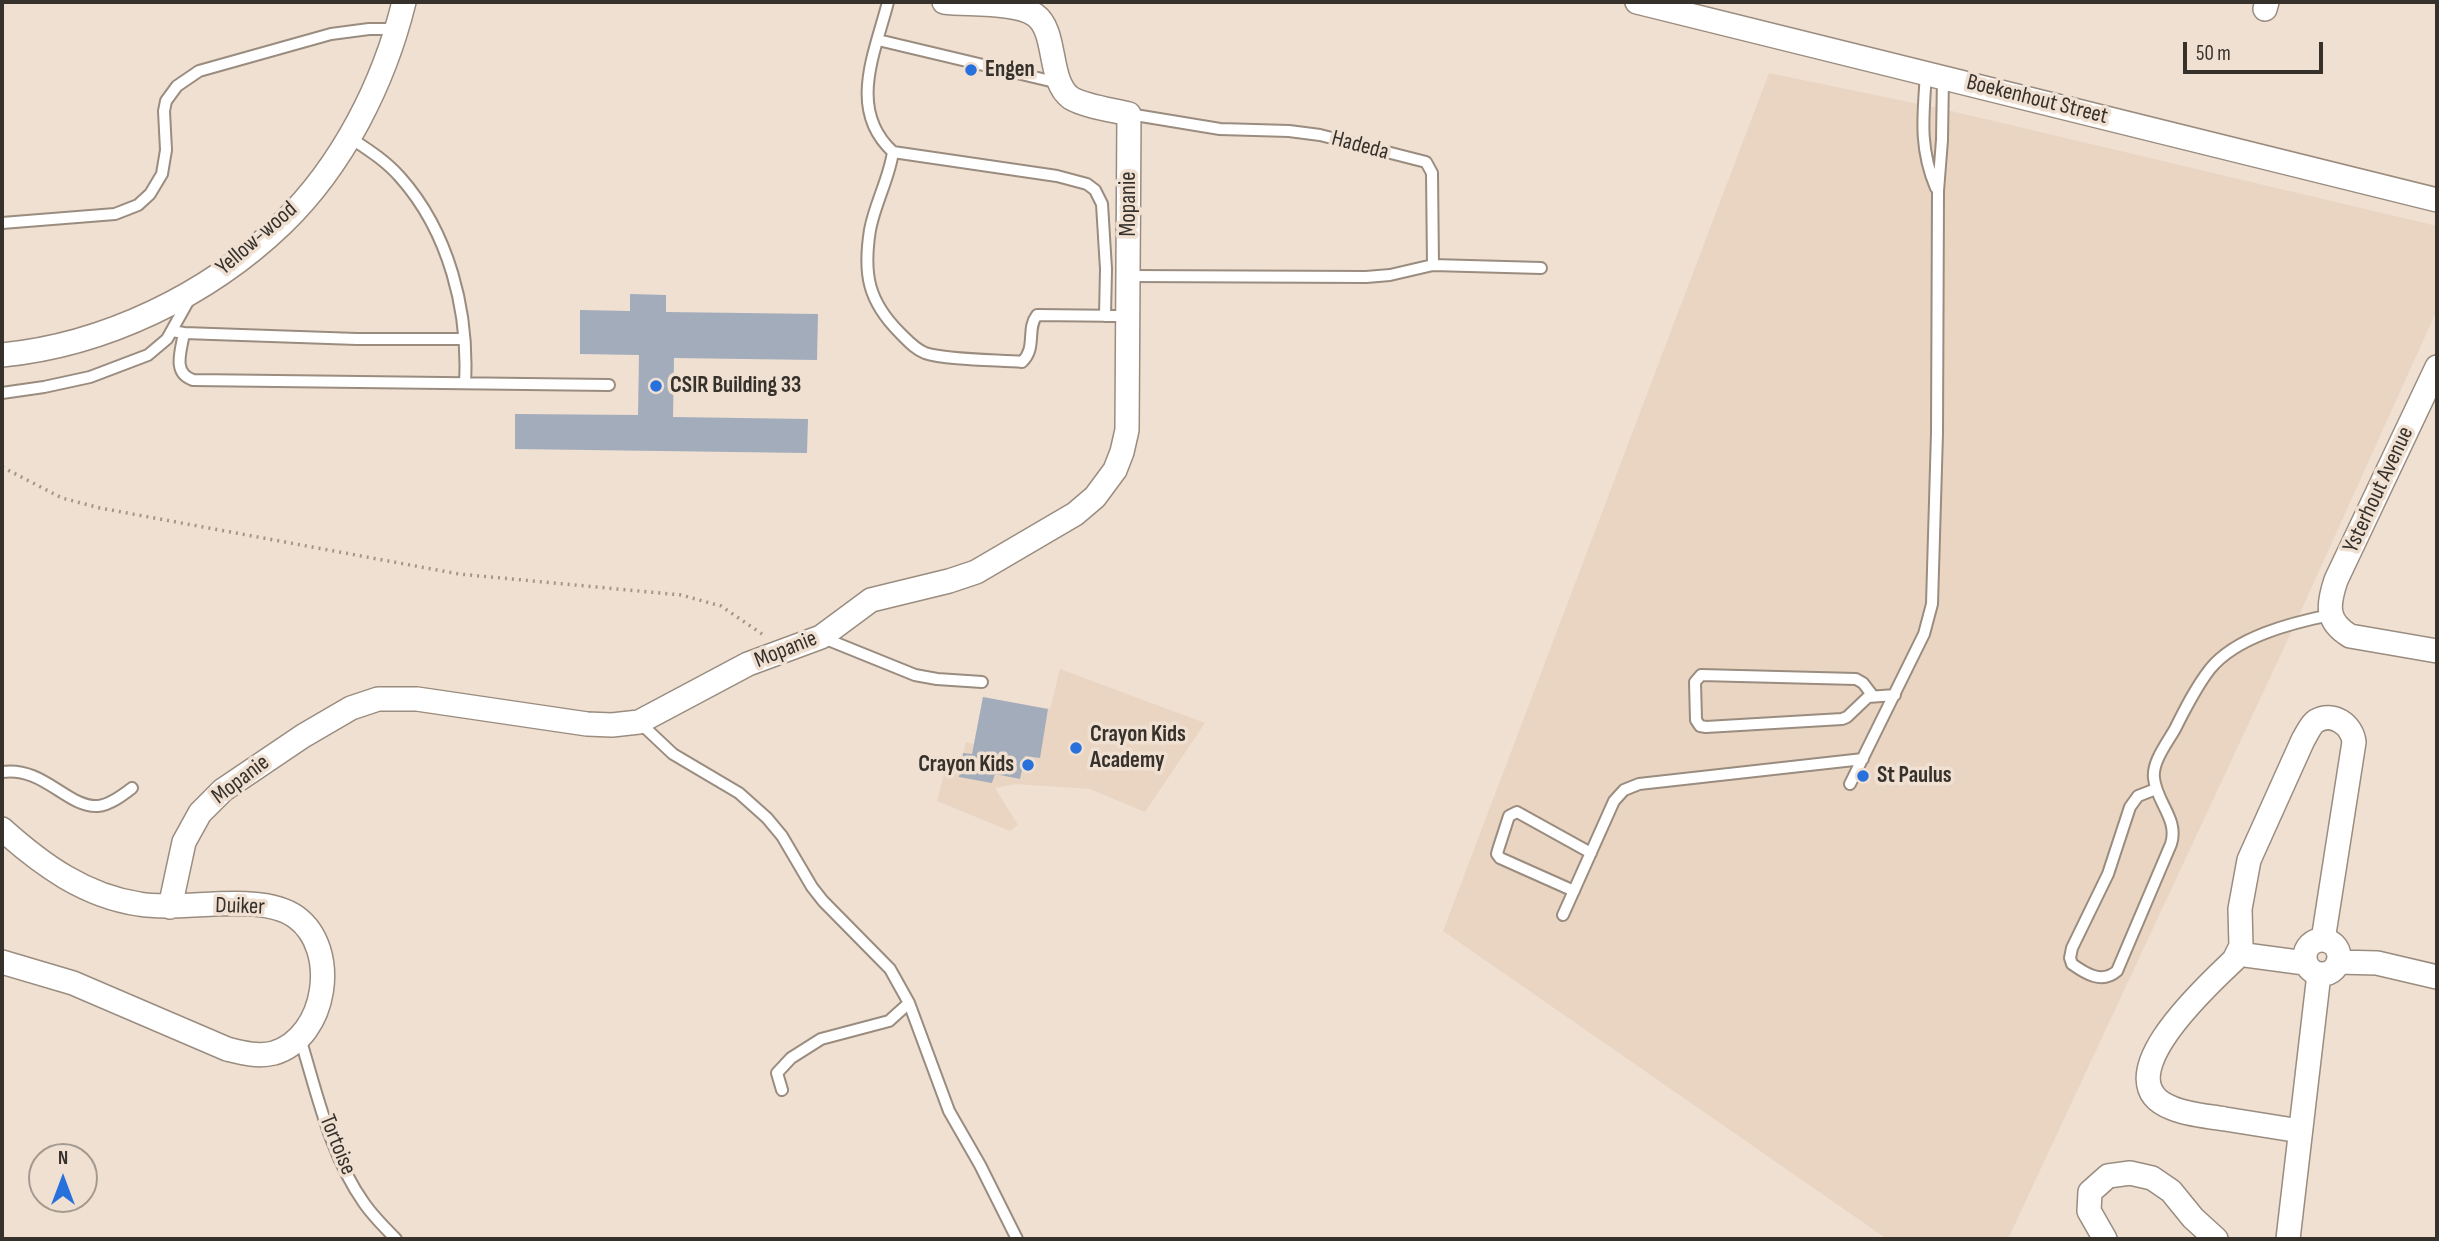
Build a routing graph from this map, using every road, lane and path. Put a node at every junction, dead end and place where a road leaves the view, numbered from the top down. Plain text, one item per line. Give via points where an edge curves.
1 (404, 2) edge
2 (888, 2) edge
3 (948, 2) edge
4 (1637, 2) edge
5 (1698, 9) edge
6 (397, 29) junction
7 (878, 40) junction
8 (1935, 75) junction
9 (1061, 83) junction
10 (1129, 114) junction
11 (349, 137) junction
12 (892, 152) junction
13 (1938, 191) junction
14 (2437, 200) edge
15 (2, 223) edge
16 (1433, 265) junction
17 (1541, 268) dead end
18 (1128, 276) junction
19 (194, 290) junction
20 (1116, 316) junction
21 (172, 331) junction
22 (184, 334) junction
23 (464, 339) junction
24 (2, 355) edge
25 (2437, 367) edge
26 (465, 383) junction
27 (609, 385) dead end
28 (2, 393) edge
29 (2, 467) edge
30 (2330, 615) junction
31 (821, 637) junction
32 (773, 642) dead end
33 (2437, 652) edge
34 (982, 682) dead end
35 (1895, 695) junction
36 (1872, 696) junction
37 (639, 722) junction
38 (1863, 760) junction
39 (2, 772) edge
40 (1850, 784) dead end
41 (132, 788) dead end
42 (2156, 789) junction
43 (2, 829) edge
44 (1591, 853) junction
45 (1574, 891) junction
46 (170, 907) junction
47 (1563, 915) dead end
48 (2240, 949) junction
49 (2318, 958) junction
50 (2, 962) edge
51 (2437, 977) edge
52 (909, 1003) junction
53 (300, 1038) junction
54 (782, 1090) dead end
55 (2300, 1131) junction
56 (396, 1239) edge
57 (1017, 1239) edge
58 (2105, 1239) edge
59 (2216, 1239) edge
60 (2288, 1239) edge

1 - 6 street, Yellow-wood
2 - 7 lane
3 - 9 street via 1014,8 1036,15
4 - 5 street, Boekenhout Street
5 - 8 street, Boekenhout Street
6 - 11 street, Yellow-wood via 377,83
6 - 15 lane via 331,34 200,71 177,86 166,100 162,174 138,205 115,214
7 - 9 lane
7 - 12 lane via 866,90 867,107
8 - 13 lane via 1942,151
8 - 13 lane via 1923,143
8 - 14 street, Boekenhout Street
9 - 10 street, Hadeda via 1076,100
10 - 16 lane, Hadeda via 1220,129 1320,135 1426,162 1432,173
10 - 18 street, Mopanie
11 - 19 street, Yellow-wood via 283,222
11 - 23 lane via 392,168 425,211 459,295
12 - 20 lane via 1087,184 1102,204 1106,270
12 - 20 lane via 872,219 868,264 877,307 915,348 931,355 1022,362 1030,351 1037,315
13 - 35 lane via 1932,604 1924,634
16 - 17 lane
16 - 18 lane via 1366,277
18 - 20 street, Mopanie
19 - 21 lane
19 - 24 street, Yellow-wood via 98,334
20 - 31 street, Mopanie via 1127,430 1118,462 1102,490 1075,514 976,572 871,600
21 - 22 lane
21 - 28 lane via 163,345 148,355 90,377
22 - 23 lane
22 - 26 lane via 180,370 193,380
23 - 26 lane
25 - 30 street, Ysterhout Avenue via 2336,580
26 - 27 lane
29 - 32 path via 62,498 100,508 459,573 681,595 721,606
30 - 33 street via 2350,636
30 - 42 lane via 2270,632 2232,648 2217,661 2156,764
31 - 34 lane via 915,675
31 - 37 street, Mopanie via 748,664
35 - 36 lane
35 - 38 lane
36 - 36 lane via 1842,719 1706,727 1696,720 1695,682 1701,675 1856,679
37 - 46 street, Mopanie via 587,724 417,699 379,699 351,708 223,790 200,813 184,842
37 - 52 lane via 673,754 739,793 767,818 812,887 890,969
38 - 40 lane
38 - 44 lane via 1639,784 1614,801
39 - 41 lane via 32,774 78,802 97,806
42 - 42 lane via 2173,826 2171,844 2117,971 2096,978 2072,964 2072,948 2108,874 2130,807 2138,796
43 - 46 street, Duiker via 81,887 139,905
44 - 45 lane
44 - 45 lane via 1517,812 1509,816 1497,854 1500,858
45 - 47 lane
46 - 53 street, Duiker via 269,906 303,922 317,943 322,984 317,1009
48 - 49 street
48 - 49 street via 2240,909 2254,848 2303,740 2314,723 2329,718 2346,724 2354,742
48 - 55 street via 2171,1025 2157,1050 2149,1086 2153,1095 2171,1108
49 - 51 street via 2377,963
49 - 55 street
50 - 53 street via 58,978 242,1053 274,1053
52 - 54 lane via 889,1021 835,1033 791,1058 777,1073
52 - 57 lane via 944,1099
53 - 56 lane, Tortoise via 342,1164 365,1204
55 - 60 street
58 - 59 street via 2089,1211 2090,1192 2108,1176 2130,1173 2152,1178 2171,1191

